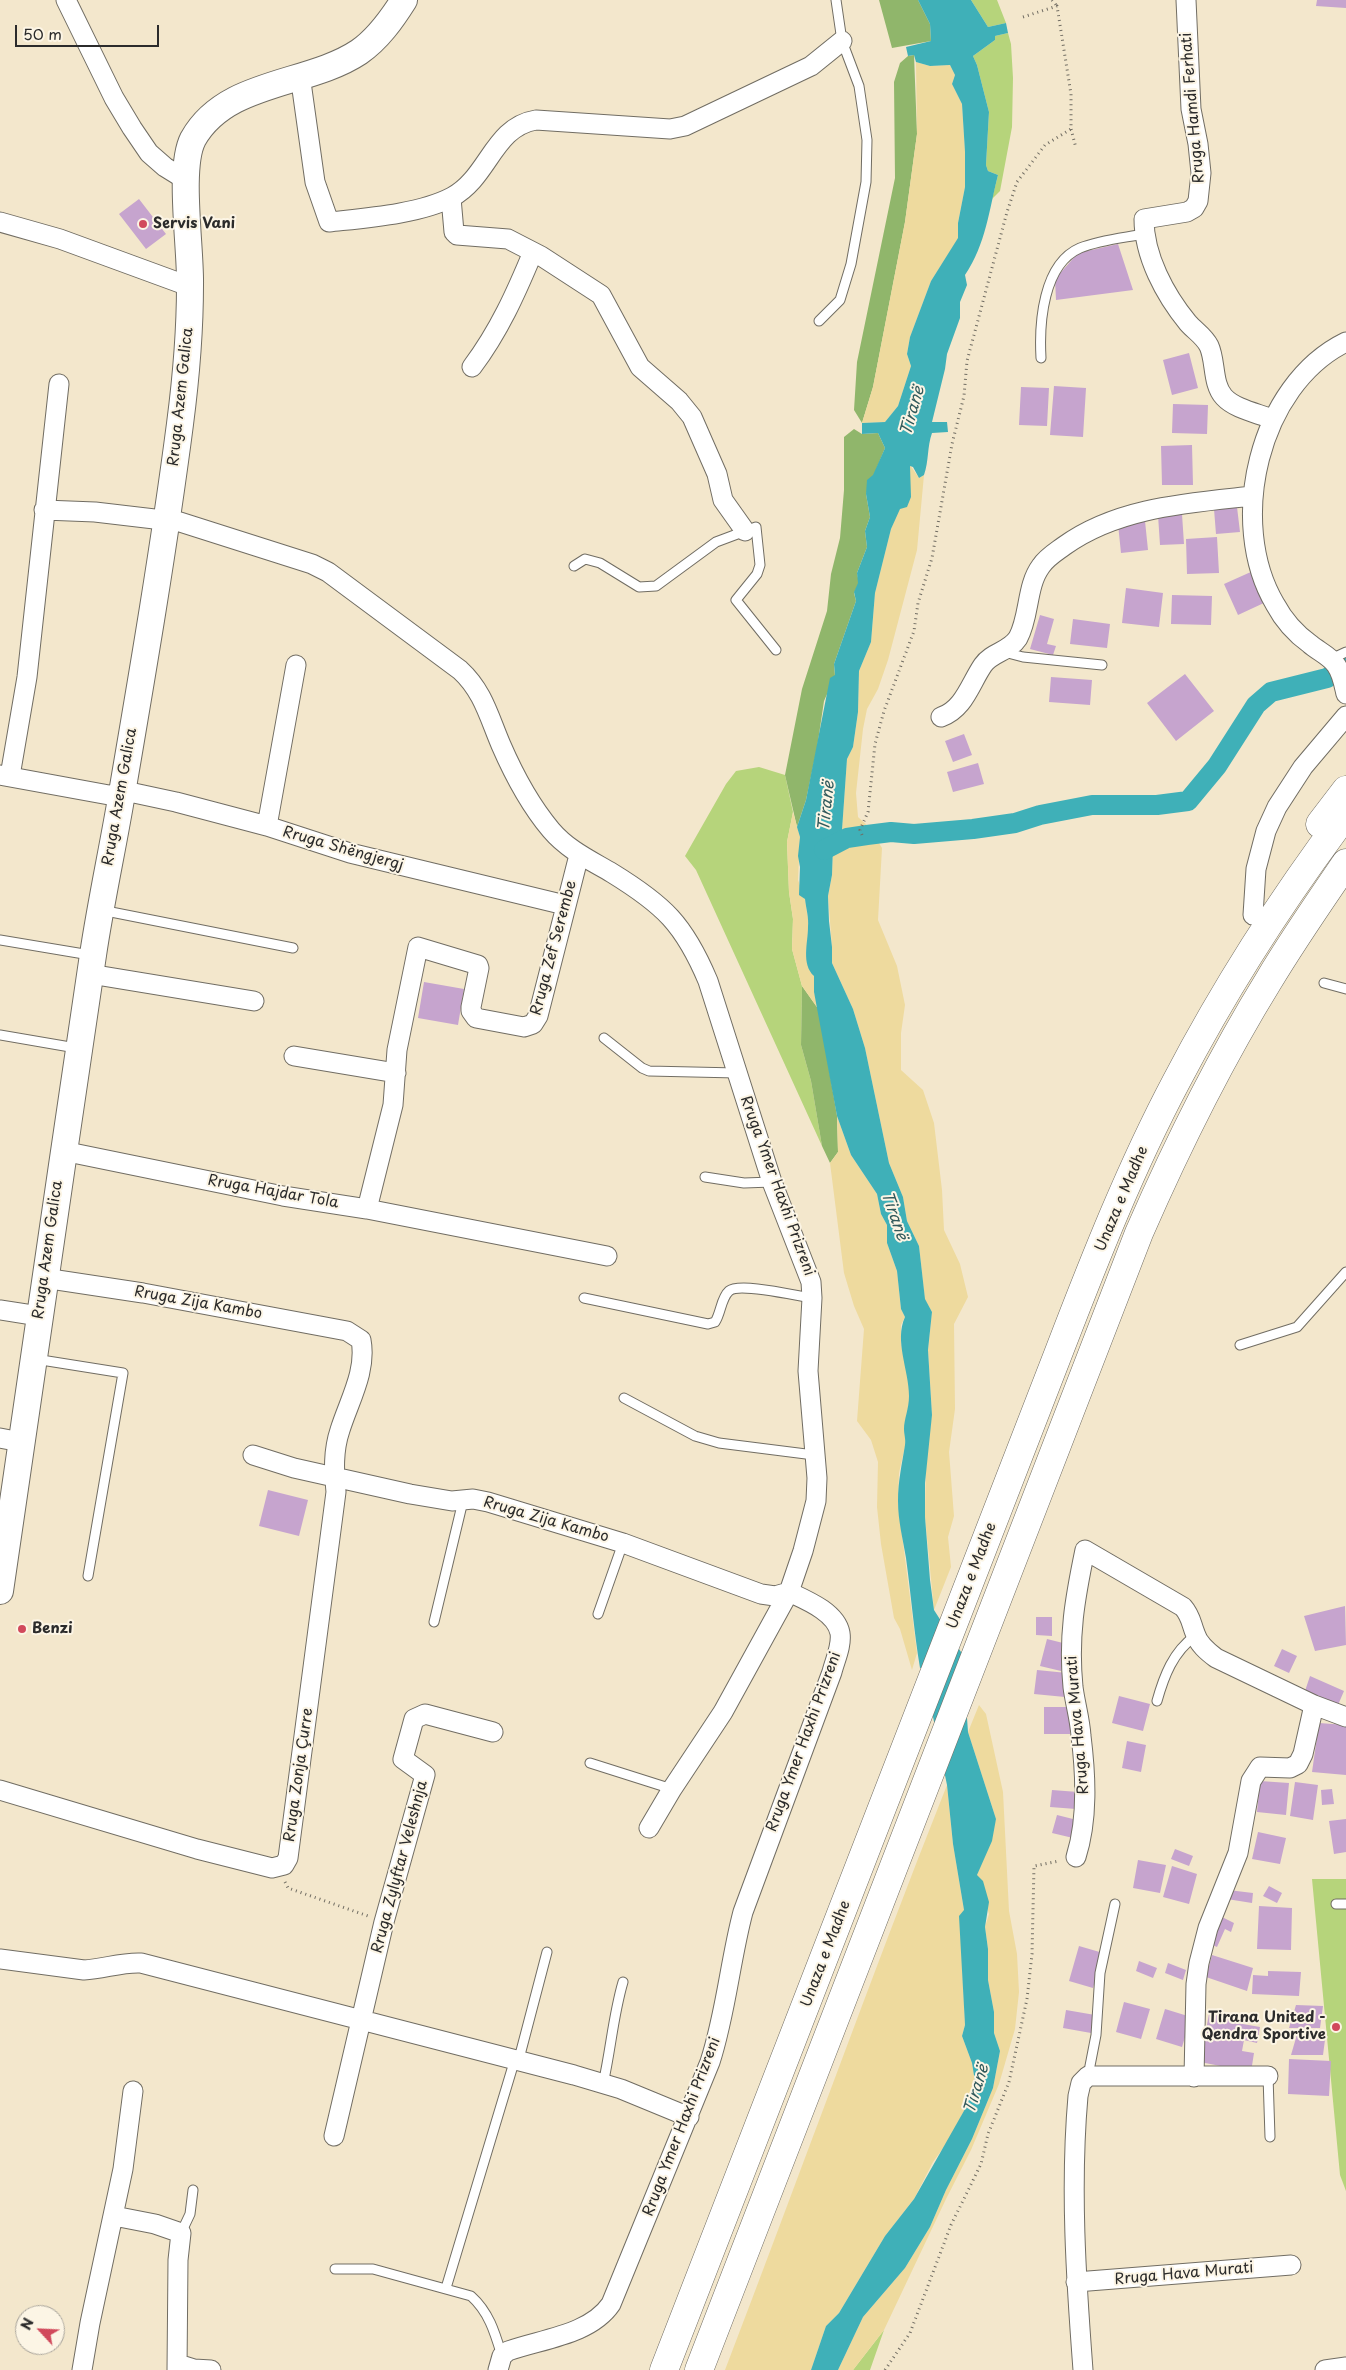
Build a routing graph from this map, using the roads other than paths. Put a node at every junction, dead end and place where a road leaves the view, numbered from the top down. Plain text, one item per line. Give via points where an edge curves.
1 (66, 0) edge
2 (404, 0) edge
3 (836, 0) edge
4 (1186, 0) edge
5 (842, 41) junction
6 (300, 75) junction
7 (186, 180) junction
8 (451, 198) junction
9 (0, 222) edge
10 (1144, 234) junction
11 (533, 252) junction
12 (190, 287) junction
13 (819, 321) dead end
14 (1343, 346) edge
15 (1041, 358) dead end
16 (472, 367) dead end
17 (59, 384) dead end
18 (1272, 419) junction
19 (1253, 496) junction
20 (44, 510) junction
21 (167, 520) junction
22 (745, 531) junction
23 (574, 566) dead end
24 (776, 650) dead end
25 (1004, 652) junction
26 (1338, 659) edge
27 (296, 665) dead end
28 (1102, 665) dead end
29 (1345, 689) edge
30 (1346, 716) edge
31 (941, 717) dead end
32 (5, 776) edge
33 (1346, 790) edge
34 (122, 794) junction
35 (1346, 814) edge
36 (267, 826) junction
37 (579, 855) junction
38 (1346, 863) edge
39 (1346, 893) edge
40 (565, 905) junction
41 (100, 910) junction
42 (1253, 915) dead end
43 (0, 940) edge
44 (292, 948) dead end
45 (91, 964) junction
46 (1324, 983) dead end
47 (1346, 989) edge
48 (254, 1001) dead end
49 (0, 1035) edge
50 (604, 1038) dead end
51 (78, 1049) junction
52 (294, 1056) dead end
53 (737, 1072) junction
54 (396, 1073) junction
55 (1175, 1082) junction
56 (1207, 1089) junction
57 (62, 1151) junction
58 (705, 1177) dead end
59 (772, 1182) junction
60 (367, 1209) junction
61 (607, 1256) dead end
62 (1346, 1272) edge
63 (44, 1278) junction
64 (584, 1298) dead end
65 (812, 1298) junction
66 (0, 1310) edge
67 (39, 1316) junction
68 (1240, 1345) dead end
69 (32, 1359) junction
70 (624, 1398) dead end
71 (10, 1440) edge
72 (252, 1454) dead end
73 (814, 1455) junction
74 (335, 1476) junction
75 (463, 1501) junction
76 (622, 1543) junction
77 (88, 1576) dead end
78 (0, 1590) edge
79 (789, 1592) junction
80 (598, 1614) dead end
81 (434, 1622) dead end
82 (1195, 1636) junction
83 (1157, 1701) dead end
84 (1314, 1705) junction
85 (1346, 1717) edge
86 (493, 1732) dead end
87 (590, 1763) dead end
88 (672, 1789) junction
89 (0, 1790) edge
90 (649, 1828) dead end
91 (1076, 1857) road end
92 (1115, 1904) dead end
93 (1336, 1904) dead end
94 (1346, 1904) edge
95 (547, 1952) dead end
96 (0, 1959) edge
97 (622, 1982) dead end
98 (361, 2018) junction
99 (517, 2060) junction
100 (1088, 2076) junction
101 (1268, 2076) joint
102 (1194, 2078) junction
103 (604, 2084) junction
104 (132, 2091) dead end
105 (689, 2118) junction
106 (334, 2136) dead end
107 (1270, 2137) dead end
108 (193, 2190) dead end
109 (114, 2216) junction
110 (181, 2233) junction
111 (1291, 2265) dead end
112 (335, 2269) dead end
113 (1076, 2282) junction
114 (446, 2288) junction
115 (500, 2363) edge
116 (177, 2367) edge
117 (1346, 2367) edge
118 (82, 2370) edge
119 (212, 2370) edge
120 (664, 2370) edge
121 (699, 2370) edge
122 (1083, 2370) edge
123 (1325, 2370) edge

1 - 7 street via 132,128 149,153
2 - 6 main road, Rruga Azem Galica via 386,26 358,52
3 - 5 lane
4 - 10 street, Rruga Hamdi Ferhati via 1191,109 1201,173 1198,200 1187,212 1144,219
5 - 8 street via 811,66 685,126 670,129 536,120 522,122 502,139 474,179
5 - 13 lane via 859,86 867,140 866,182 851,264 840,300
6 - 7 main road, Rruga Azem Galica via 239,99 210,118 188,152
6 - 8 street via 315,182 329,222 388,214
7 - 12 main road, Rruga Azem Galica
8 - 11 street via 457,235 508,239
9 - 12 street via 60,239
10 - 15 lane via 1098,242 1065,258 1053,277 1044,303 1039,329
10 - 18 street via 1147,248 1167,290 1188,324 1209,346 1216,366 1217,384 1223,396 1234,405
11 - 16 street via 502,322
11 - 22 street via 601,295 640,367 680,401 692,417 718,474 723,500
12 - 21 main road, Rruga Azem Galica via 180,418
14 - 18 street via 1305,372
17 - 20 street
18 - 19 street
19 - 25 street via 1178,504 1142,512 1091,529 1069,542 1041,565 1018,637
19 - 26 street via 1257,550 1268,593 1296,632
20 - 21 street, Rruga Ymer Haxhi Prizreni
20 - 32 street via 27,677
21 - 34 main road, Rruga Azem Galica
21 - 37 street, Rruga Ymer Haxhi Prizreni via 247,542 328,572 460,670 474,682 519,782 538,812 563,843
22 - 23 lane via 716,542 656,586 639,587 600,562 585,559
22 - 24 lane via 756,527 760,565 757,574 736,600
25 - 28 lane
25 - 31 street via 989,658 958,707
26 - 29 street
27 - 36 street
30 - 42 street via 1293,781 1266,831 1256,869
32 - 34 street, Rruga Shëngjergj via 109,795
33 - 55 highway via 1214,984 1193,1024
34 - 36 street, Rruga Shëngjergj via 134,793 176,802
34 - 41 main road, Rruga Azem Galica
35 - 55 highway, Unaza e Madhe via 1266,927
36 - 40 street, Rruga Shëngjergj via 350,853
37 - 40 street, Rruga Zef Serembe
37 - 53 street, Rruga Ymer Haxhi Prizreni via 645,895 685,933 708,981
38 - 56 highway, Unaza e Madhe via 1268,981
39 - 56 highway via 1286,978 1234,1064
40 - 54 street, Rruga Zef Serembe via 538,1016 528,1027 476,1018 471,1007 478,965 418,947 397,1050
41 - 44 lane
41 - 45 main road, Rruga Azem Galica
43 - 45 lane
45 - 48 street
45 - 51 main road, Rruga Azem Galica
46 - 47 lane
49 - 51 lane
50 - 53 lane via 649,1071
51 - 57 main road, Rruga Azem Galica
52 - 54 street
53 - 59 street, Rruga Ymer Haxhi Prizreni
54 - 60 street via 393,1105
55 - 120 highway, Unaza e Madhe via 1128,1182 1083,1291
56 - 121 highway, Unaza e Madhe via 1166,1171 1125,1269
57 - 60 street, Rruga Hajdar Tola via 283,1196
57 - 63 main road, Rruga Azem Galica
58 - 59 lane via 744,1183
59 - 65 street, Rruga Ymer Haxhi Prizreni via 811,1282
60 - 61 street, Rruga Hajdar Tola
62 - 68 lane via 1297,1327
63 - 67 main road, Rruga Azem Galica
63 - 74 street, Rruga Zija Kambo via 239,1310 354,1334 361,1340 360,1372 340,1430 334,1455
64 - 65 lane via 708,1324 720,1316 725,1297 734,1288
65 - 73 street, Rruga Ymer Haxhi Prizreni via 808,1371
66 - 67 street
67 - 69 main road, Rruga Azem Galica
69 - 71 main road, Rruga Azem Galica
69 - 77 lane via 123,1373
70 - 73 lane via 695,1436 719,1443
71 - 78 main road, Rruga Azem Galica
72 - 74 street via 294,1468
73 - 79 street, Rruga Ymer Haxhi Prizreni via 816,1501
74 - 75 street, Rruga Zija Kambo via 410,1494
74 - 89 street, Rruga Zonja Çurre via 336,1492 288,1858 284,1865 278,1869 197,1849
75 - 76 street, Rruga Zija Kambo via 488,1502
75 - 81 lane
76 - 79 street, Rruga Zija Kambo via 761,1594 775,1596
76 - 80 lane
79 - 88 street via 723,1712
79 - 105 street, Rruga Ymer Haxhi Prizreni via 813,1603 835,1622 840,1633 839,1647 743,1912 733,1949 718,2037
82 - 83 lane via 1182,1645 1172,1662
82 - 84 street via 1216,1658
82 - 91 street, Rruga Hava Murati via 1190,1614 1183,1607 1085,1550 1071,1626 1073,1686 1085,1780 1082,1838
84 - 85 street
84 - 102 street via 1298,1764 1290,1768 1260,1767 1251,1781 1238,1853 1208,1928 1198,1963
86 - 98 street, Rruga Zylyftar Veleshnja via 425,1714 414,1719 403,1759 425,1775
87 - 88 lane
88 - 90 street
92 - 100 lane via 1100,1973 1096,2035
93 - 94 lane
95 - 99 lane
96 - 98 street via 84,1970 123,1962 141,1963
97 - 103 lane
98 - 99 street
98 - 106 street, Rruga Zylyftar Veleshnja
99 - 103 street
99 - 114 lane
100 - 102 street
100 - 113 street via 1081,2084 1078,2096 1074,2140
101 - 102 street
101 - 107 lane
103 - 105 street
104 - 109 street
105 - 115 street, Rruga Ymer Haxhi Prizreni via 606,2312 589,2324 508,2351
108 - 110 lane via 190,2214
109 - 110 street
109 - 118 street
110 - 116 street
111 - 113 street, Rruga Hava Murati
112 - 114 lane via 373,2269
113 - 122 street
114 - 115 lane via 471,2296 481,2305 494,2329
116 - 119 street
117 - 123 street

